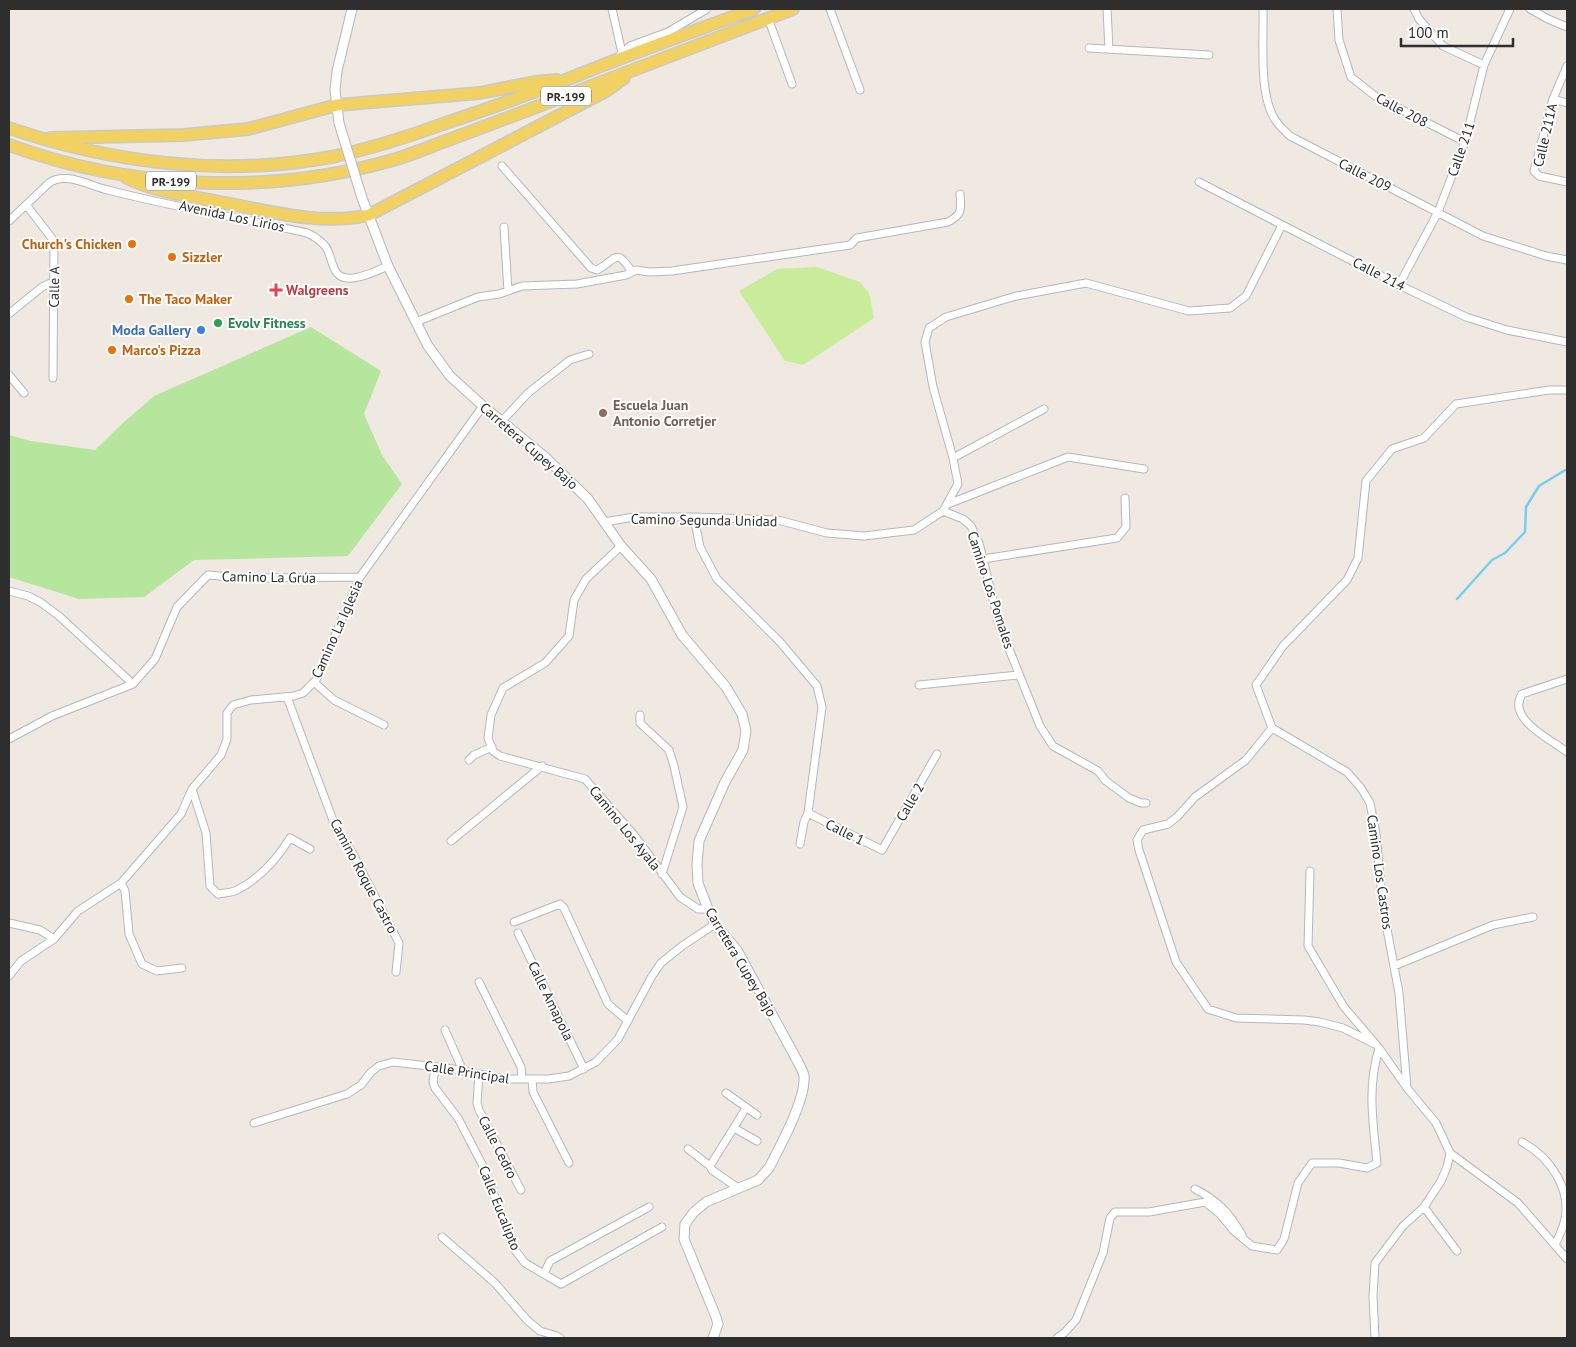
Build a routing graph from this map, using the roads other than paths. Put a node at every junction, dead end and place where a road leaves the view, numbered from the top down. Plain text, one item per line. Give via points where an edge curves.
1 (352, 9) edge
2 (612, 9) edge
3 (707, 9) edge
4 (754, 9) edge
5 (793, 9) edge
6 (830, 9) edge
7 (1107, 9) edge
8 (1263, 9) edge
9 (1337, 9) edge
10 (1414, 9) edge
11 (1510, 9) edge
12 (1530, 9) edge
13 (768, 18) junction
14 (1567, 27) edge
15 (1089, 48) dead end
16 (1109, 49) junction
17 (622, 53) junction
18 (1209, 55) dead end
19 (612, 62) junction
20 (1484, 65) junction
21 (1567, 66) edge
22 (634, 70) junction
23 (569, 78) junction
24 (792, 84) dead end
25 (860, 90) dead end
26 (1553, 99) junction
27 (1567, 103) edge
28 (336, 105) junction
29 (9, 128) edge
30 (37, 138) junction
31 (1465, 142) junction
32 (9, 146) edge
33 (502, 166) dead end
34 (119, 174) junction
35 (1199, 182) dead end
36 (1567, 182) edge
37 (960, 194) dead end
38 (27, 206) junction
39 (1438, 212) junction
40 (369, 215) junction
41 (9, 222) edge
42 (1282, 225) junction
43 (504, 227) dead end
44 (1567, 260) edge
45 (388, 266) junction
46 (632, 272) junction
47 (55, 282) junction
48 (1399, 285) junction
49 (508, 291) junction
50 (10, 313) dead end
51 (416, 322) junction
52 (1567, 342) edge
53 (589, 354) dead end
54 (9, 375) edge
55 (53, 378) dead end
56 (1567, 390) edge
57 (24, 393) dead end
58 (483, 406) junction
59 (1044, 409) dead end
60 (502, 421) junction
61 (952, 458) junction
62 (1144, 469) dead end
63 (1125, 498) dead end
64 (948, 504) junction
65 (943, 511) junction
66 (694, 517) junction
67 (604, 522) junction
68 (621, 546) junction
69 (983, 559) junction
70 (360, 577) junction
71 (9, 591) edge
72 (1019, 675) junction
73 (1567, 679) edge
74 (314, 682) junction
75 (133, 684) junction
76 (919, 685) dead end
77 (286, 697) junction
78 (640, 715) dead end
79 (384, 726) dead end
80 (1272, 728) junction
81 (9, 739) edge
82 (492, 747) junction
83 (1567, 752) edge
84 (938, 754) dead end
85 (469, 760) dead end
86 (542, 766) junction
87 (192, 789) junction
88 (1146, 803) dead end
89 (808, 813) junction
90 (451, 841) dead end
91 (800, 844) dead end
92 (310, 850) dead end
93 (882, 850) joint
94 (1310, 871) dead end
95 (662, 874) junction
96 (120, 883) junction
97 (708, 909) junction
98 (1533, 917) dead end
99 (514, 922) dead end
100 (9, 923) edge
101 (715, 924) junction
102 (518, 933) dead end
103 (54, 939) junction
104 (1394, 966) junction
105 (182, 968) dead end
106 (396, 972) dead end
107 (9, 976) edge
108 (479, 982) dead end
109 (628, 1021) junction
110 (445, 1030) dead end
111 (1377, 1046) junction
112 (435, 1067) junction
113 (584, 1069) junction
114 (463, 1071) junction
115 (479, 1074) junction
116 (522, 1079) junction
117 (532, 1079) junction
118 (1407, 1088) junction
119 (726, 1093) dead end
120 (746, 1108) junction
121 (757, 1115) dead end
122 (254, 1123) dead end
123 (734, 1128) junction
124 (757, 1141) dead end
125 (1522, 1142) dead end
126 (688, 1149) dead end
127 (1450, 1153) junction
128 (569, 1163) dead end
129 (710, 1166) junction
130 (738, 1188) junction
131 (1195, 1189) dead end
132 (521, 1190) dead end
133 (649, 1207) dead end
134 (1424, 1207) junction
135 (662, 1227) dead end
136 (442, 1237) dead end
137 (1244, 1240) junction
138 (1556, 1246) junction
139 (1457, 1251) dead end
140 (1567, 1259) edge
141 (544, 1274) junction
142 (560, 1338) edge
143 (712, 1338) edge
144 (1057, 1338) edge
145 (1375, 1338) edge

1 - 28 street, Carretera Cupey Bajo via 336,71
2 - 17 street
3 - 17 street via 668,32 630,46
4 - 19 main road, PR-199
5 - 13 main road, PR-199
6 - 25 street
7 - 16 street
8 - 39 street, Calle 209 via 1264,84 1267,105 1276,121 1290,136
9 - 31 street, Calle 208 via 1339,40 1351,77 1375,96
10 - 20 street via 1419,20 1443,46
11 - 20 street, Calle 211
12 - 14 street
13 - 22 main road, PR-199
13 - 24 street
15 - 16 street
16 - 18 street
17 - 19 street
19 - 23 main road, PR-199
20 - 31 street, Calle 211
21 - 26 street, Calle 211A
22 - 34 main road, PR-199 via 394,160 336,173 240,182 169,181
22 - 40 main road via 606,91
23 - 28 main road via 480,93
23 - 30 main road, PR-199 via 522,98 389,143 330,157 290,162 252,165 159,162 130,159
26 - 27 street
26 - 36 street, Calle 211A via 1534,172
28 - 30 main road via 248,129 183,135
28 - 40 street, Carretera Cupey Bajo, bridge
29 - 30 main road, PR-199
31 - 39 street, Calle 211
32 - 34 main road, PR-199 via 41,157
33 - 46 street via 591,268 596,270 621,257
34 - 40 main road via 154,189 311,218 351,219
35 - 42 street, Calle 214
37 - 46 street via 958,217 948,222 858,238 850,245 672,271
38 - 41 street, Avenida Los Lirios
38 - 45 street, Avenida Los Lirios via 49,183 65,178 307,232 326,247 336,271 344,278 364,276
38 - 47 street, Calle A via 54,241
39 - 44 street, Calle 209 via 1483,236
39 - 48 street, Calle 211
40 - 45 street, Carretera Cupey Bajo
42 - 48 street, Calle 214
42 - 61 street, Camino Segunda Unidad via 1246,296 1230,308 1189,311 1086,283 1016,296 946,317 929,328 925,342
43 - 49 street
45 - 51 street, Carretera Cupey Bajo
46 - 49 street via 577,284 522,286
47 - 50 street via 42,287
47 - 55 street, Calle A
48 - 52 street, Calle 214 via 1466,317 1508,330
49 - 51 street via 478,297
51 - 58 street, Carretera Cupey Bajo via 428,346 450,376
53 - 60 street via 570,360 528,393
54 - 57 street
56 - 80 street via 1456,404 1424,438 1392,450 1366,481 1358,558 1347,580 1282,646 1256,685
58 - 60 street, Carretera Cupey Bajo
58 - 70 street, Camino La Iglesia
59 - 61 street
60 - 67 street, Carretera Cupey Bajo via 588,499
61 - 64 street, Camino Segunda Unidad via 958,484
62 - 64 street via 1068,457
63 - 69 street via 1126,527 1117,538
64 - 65 street, Camino Segunda Unidad
65 - 66 street, Camino Segunda Unidad via 914,530 864,536 827,532 778,520
65 - 69 street, Camino Los Pomales via 971,526
66 - 67 street, Camino Segunda Unidad via 634,517
66 - 89 street via 700,547 717,579 780,642 817,686 822,707
67 - 68 street, Carretera Cupey Bajo
68 - 82 street via 586,579 574,600 569,636 545,663 503,688 491,714 488,738
68 - 97 street, Carretera Cupey Bajo via 651,579 682,635 726,687 742,714 746,731 744,750 725,782 699,841 698,883
69 - 72 street, Camino Los Pomales via 999,624
70 - 74 street, Camino La Iglesia
70 - 75 street, Camino La Grúa via 208,576 177,607 155,659
71 - 75 street via 40,602 59,616
72 - 76 street
72 - 88 street, Camino Los Pomales via 1040,726 1053,746 1098,771 1129,798
73 - 83 street via 1522,694 1519,703 1528,724
74 - 77 street, Camino La Iglesia via 303,693
74 - 79 street via 334,700
75 - 81 street, Camino La Grúa via 52,716
77 - 87 street, Camino La Iglesia via 233,705 227,713 227,739 220,755
77 - 106 street, Camino Roque Castro via 334,823 399,943
78 - 95 street via 640,723 669,750 683,807
80 - 104 street, Camino Los Castros via 1347,772 1370,803
80 - 111 street via 1246,760 1196,797 1177,817 1168,824 1143,830 1137,840 1138,847 1176,962 1208,1009 1236,1018 1320,1022 1343,1028
82 - 85 street
82 - 86 street, Camino Los Ayala via 500,756
84 - 93 street, Calle 2
86 - 90 street
86 - 95 street, Camino Los Ayala via 585,779 634,835
87 - 92 street via 206,833 210,886 218,894 236,891 261,872 278,856 290,838
87 - 96 street, Camino La Iglesia via 181,814
89 - 91 street
89 - 93 street, Calle 1
94 - 111 street via 1308,946 1344,1007
95 - 97 street, Camino Los Ayala via 680,897 698,909
96 - 103 street, Camino La Iglesia via 78,911
96 - 105 street via 125,891 129,934 142,964 157,972
97 - 101 street, Carretera Cupey Bajo
98 - 104 street via 1493,925
99 - 109 street via 560,904 608,1004
100 - 103 street via 40,930
101 - 109 street, Calle Principal via 661,963
101 - 130 street, Carretera Cupey Bajo via 737,950 804,1073 798,1106 769,1168 758,1180
102 - 113 street, Calle Amapola
103 - 107 street, Camino La Iglesia via 21,961
104 - 118 street, Camino Los Castros
108 - 116 street via 521,1067
109 - 113 street, Calle Principal via 618,1039 596,1062
110 - 114 street
111 - 118 street
111 - 137 street via 1371,1104 1377,1163 1367,1168 1312,1163 1298,1183 1284,1239 1277,1250 1252,1246
112 - 114 street, Calle Principal
112 - 122 street, Calle Principal via 393,1062 379,1066 347,1094
112 - 141 street, Calle Eucalipto via 435,1088 458,1118 484,1168 515,1250 525,1263
113 - 117 street, Calle Principal via 569,1076
114 - 115 street, Calle Principal
115 - 116 street, Calle Principal
115 - 132 street, Calle Cedro via 479,1110
116 - 117 street, Calle Principal
117 - 128 street via 533,1092
118 - 127 street via 1436,1123
119 - 120 street
120 - 121 street
120 - 123 street
123 - 124 street
123 - 129 street
125 - 138 street via 1546,1159 1564,1192 1565,1222
126 - 129 street
127 - 134 street via 1441,1181
127 - 138 street via 1518,1203
129 - 130 street
130 - 143 street, Carretera Cupey Bajo via 700,1206 685,1224 684,1239 718,1324
131 - 137 street via 1213,1198 1224,1209
133 - 141 street via 550,1261
134 - 139 street
134 - 145 street via 1403,1226 1375,1264
135 - 141 street, Calle Eucalipto via 561,1284
136 - 142 street via 496,1283 527,1320 540,1331
137 - 144 street via 1205,1202 1149,1212 1115,1212 1110,1218 1103,1253 1076,1320
138 - 140 street

